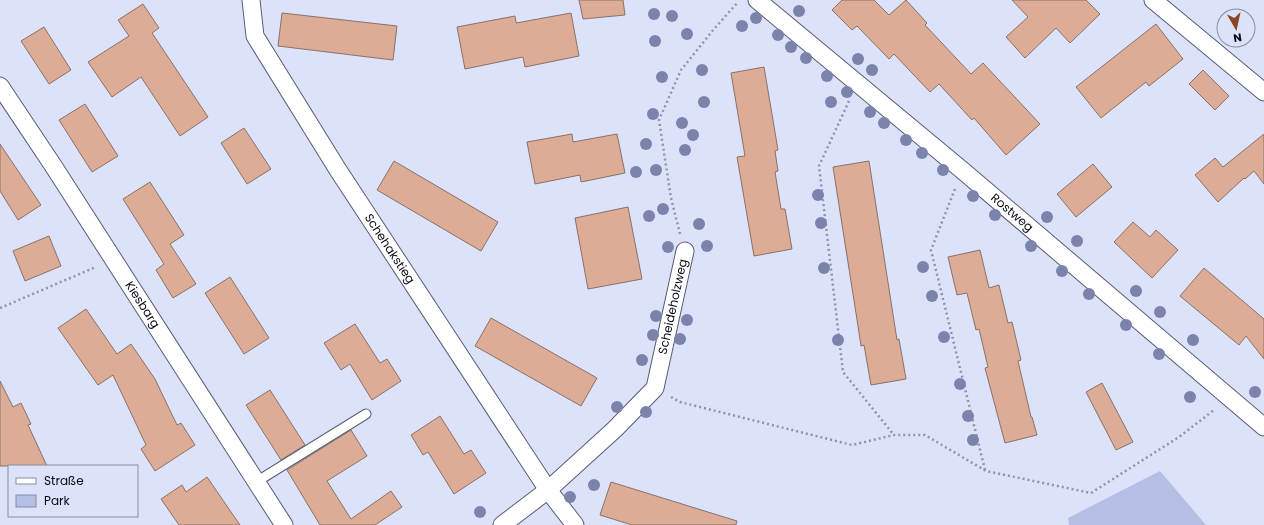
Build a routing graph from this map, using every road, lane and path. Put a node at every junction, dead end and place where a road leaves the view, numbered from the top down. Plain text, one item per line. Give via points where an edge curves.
1 (251, 0) edge
2 (740, 0) edge
3 (757, 0) edge
4 (1153, 0) edge
5 (857, 82) junction
6 (0, 86) edge
7 (1264, 92) edge
8 (962, 170) junction
9 (685, 251) joint
10 (113, 259) junction
11 (0, 308) edge
12 (655, 388) junction
13 (1231, 397) junction
14 (366, 414) dead end
15 (1264, 427) edge
16 (894, 435) junction
17 (986, 471) junction
18 (256, 482) junction
19 (548, 490) junction
20 (284, 525) edge
21 (502, 525) edge
22 (575, 525) edge

1 - 19 street, Schehakstieg via 255,36 338,170
2 - 9 path, Scheideholzweg via 681,70 659,120 671,198
3 - 5 street, Rostweg
4 - 7 street
5 - 8 street, Rostweg
5 - 16 path via 819,166 844,372
6 - 10 street, Kiesbarg
8 - 13 street, Rostweg
8 - 17 path via 931,250
9 - 12 street, Scheideholzweg
10 - 11 path
10 - 18 street, Kiesbarg
12 - 16 path via 680,402 852,446
12 - 19 street via 615,429
13 - 15 street, Rostweg
13 - 17 path via 1180,437 1091,493
14 - 18 lane
16 - 17 path via 925,435
18 - 20 street, Kiesbarg
19 - 21 street
19 - 22 street, Schehakstieg

